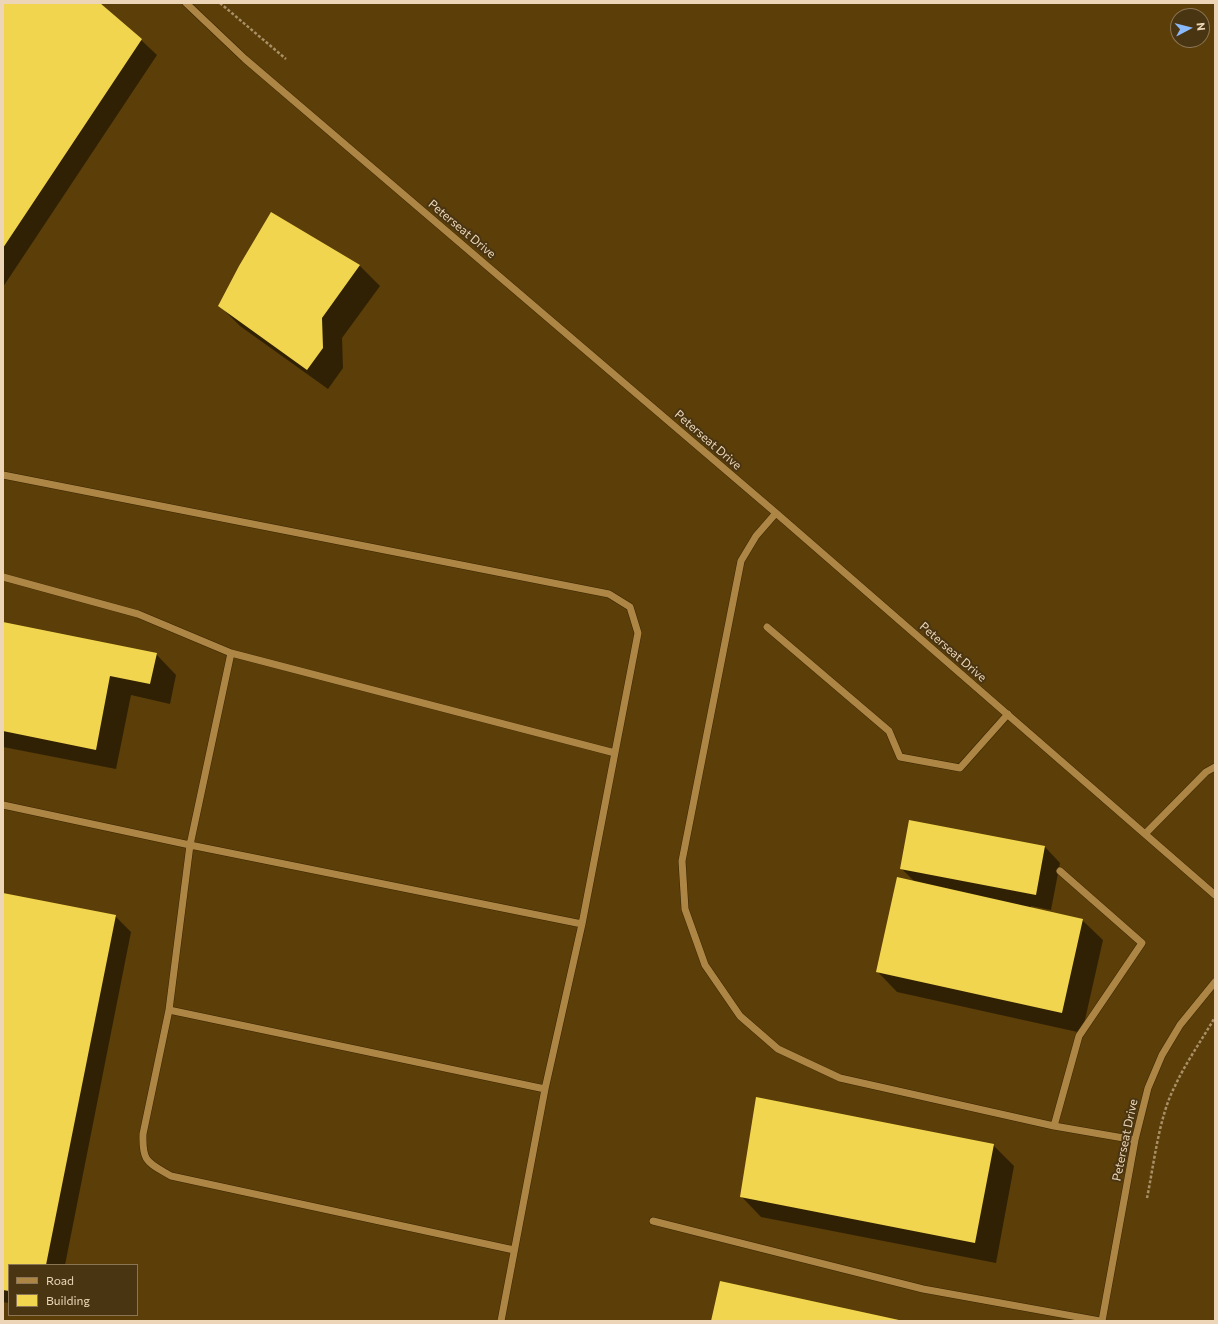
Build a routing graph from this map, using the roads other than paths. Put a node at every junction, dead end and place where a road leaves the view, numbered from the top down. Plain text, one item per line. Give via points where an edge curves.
1 (186, 3) edge
2 (3, 475) edge
3 (776, 513) junction
4 (3, 577) edge
5 (768, 627) dead end
6 (231, 653) junction
7 (1008, 714) junction
8 (615, 753) junction
9 (1215, 766) edge
10 (3, 805) edge
11 (1145, 834) junction
12 (190, 846) junction
13 (1060, 871) dead end
14 (1215, 895) edge
15 (582, 924) junction
16 (1215, 982) edge
17 (169, 1010) junction
18 (545, 1089) junction
19 (1054, 1126) junction
20 (1135, 1140) junction
21 (653, 1221) dead end
22 (514, 1250) junction
23 (501, 1321) edge
24 (1101, 1321) edge

1 - 3 street, Peterseat Drive via 245,59
2 - 8 street via 608,594 630,607 638,633
3 - 7 street, Peterseat Drive
3 - 19 street via 756,536 741,561 682,861 685,909 705,965 740,1016 778,1049 840,1078
4 - 6 street via 138,614
5 - 7 street via 889,731 900,757 960,768
6 - 8 street
6 - 12 street
7 - 11 street, Peterseat Drive
8 - 15 street
9 - 11 street
10 - 12 street
11 - 14 street, Peterseat Drive
12 - 15 street
12 - 17 street
13 - 19 street via 1142,943 1079,1036
15 - 18 street
16 - 20 street, Peterseat Drive via 1180,1025 1162,1055 1148,1088
17 - 18 street
17 - 22 street via 143,1134 143,1149 148,1162 171,1176
18 - 22 street
19 - 20 street
20 - 24 street, Peterseat Drive
21 - 24 street via 923,1290
22 - 23 street

